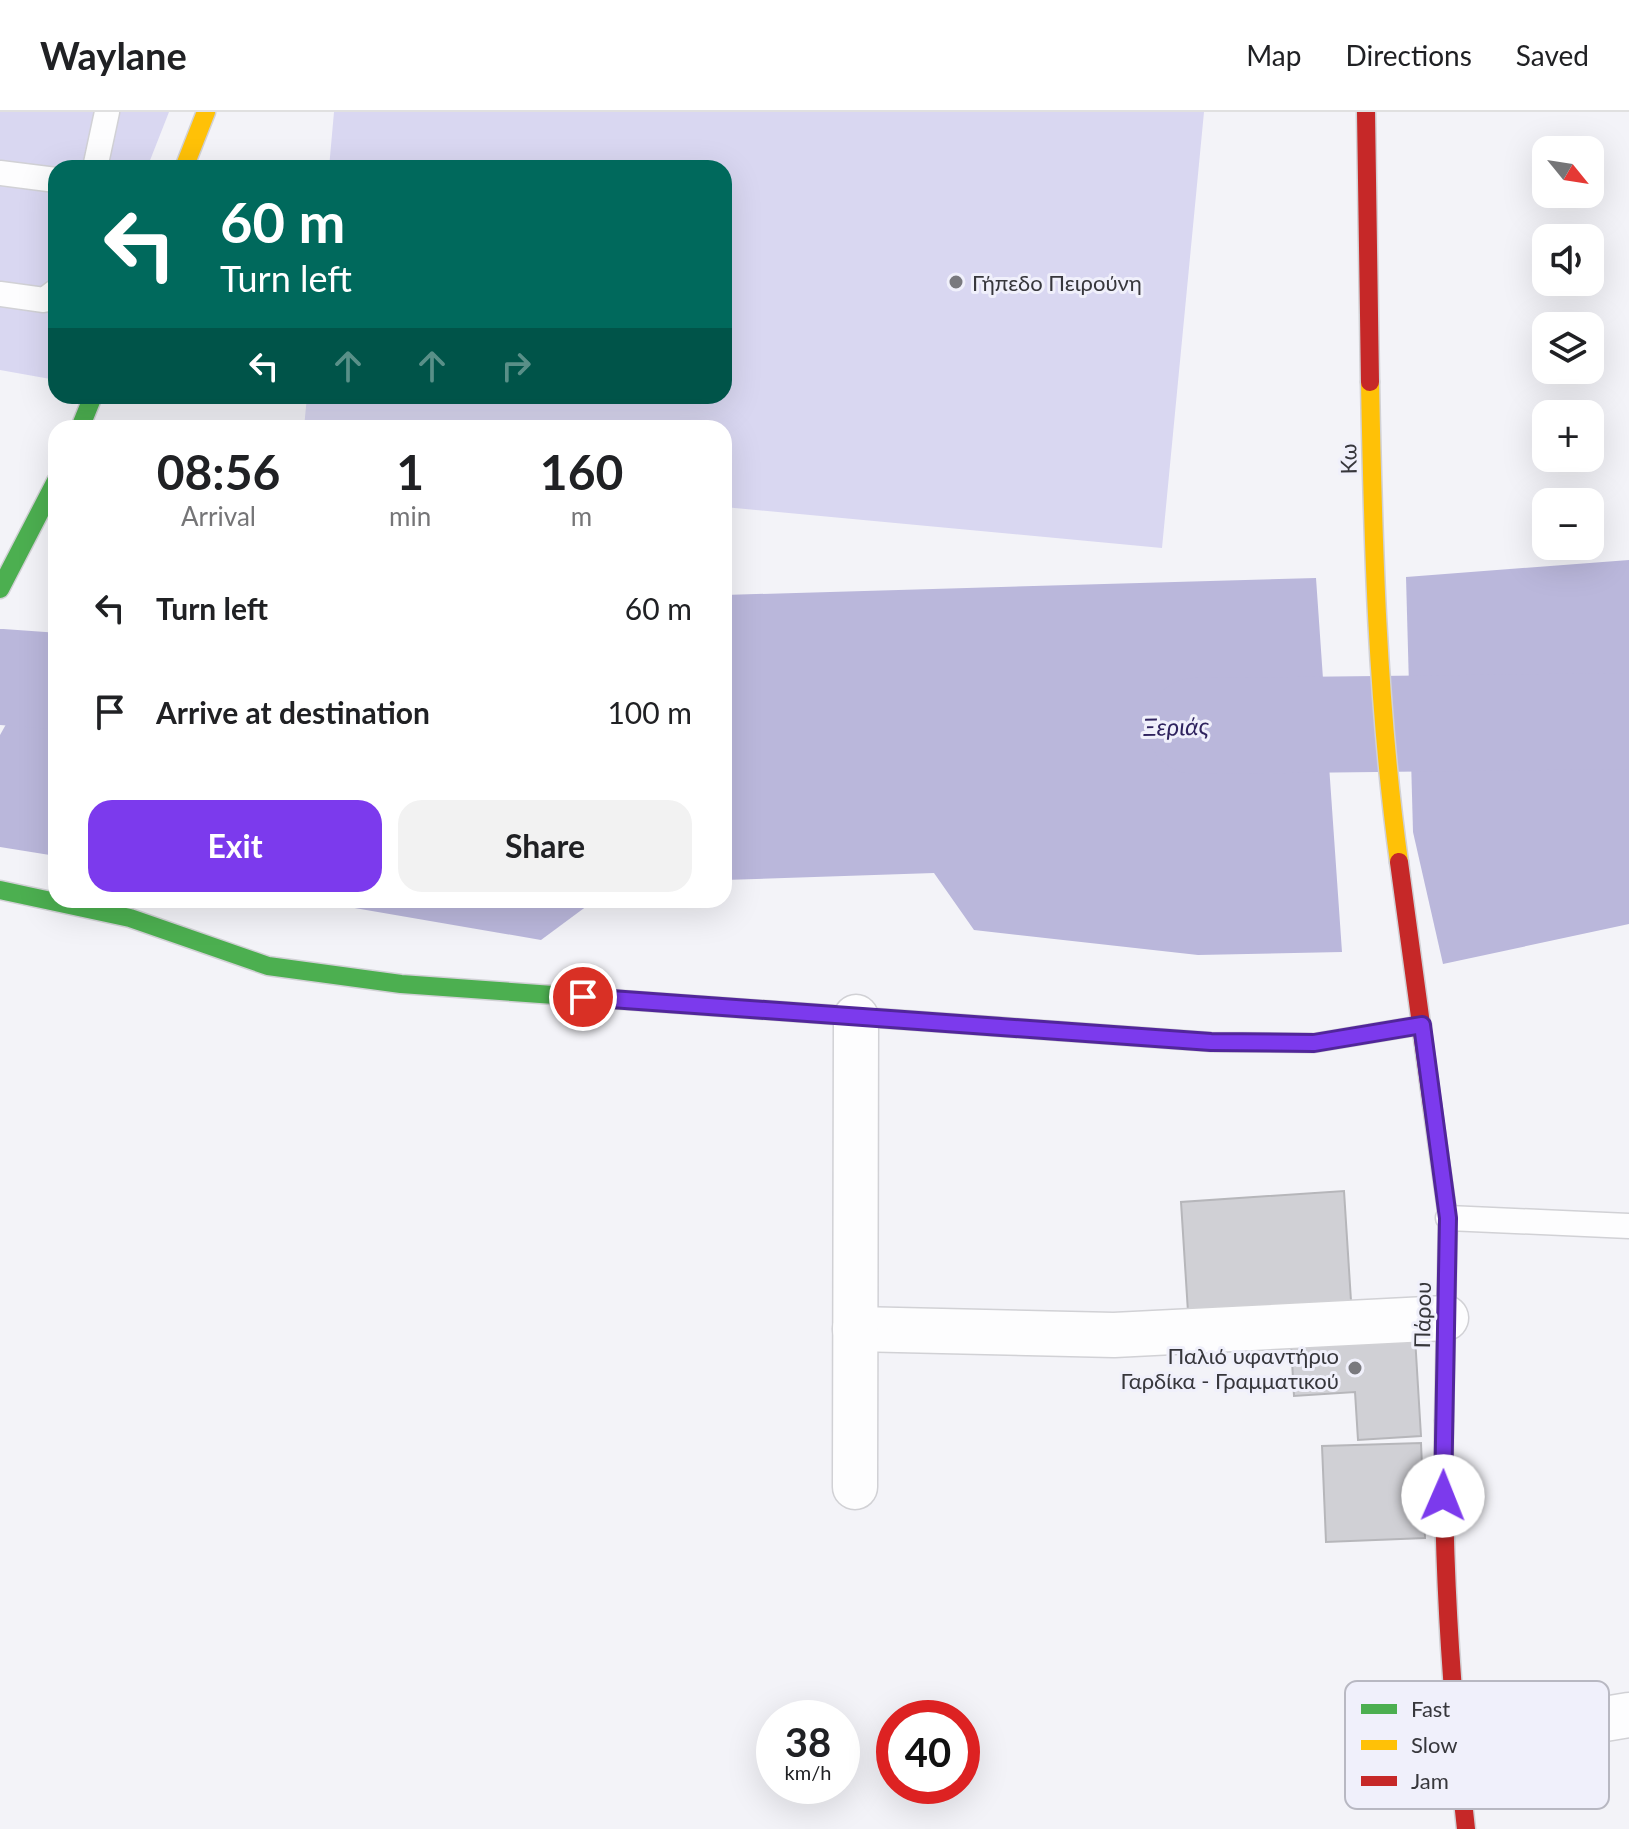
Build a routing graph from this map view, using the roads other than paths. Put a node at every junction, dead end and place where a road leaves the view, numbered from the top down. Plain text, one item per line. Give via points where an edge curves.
1 (107, 112) edge
2 (206, 112) edge
3 (1366, 112) edge
4 (97, 160) edge
5 (187, 160) edge
6 (0, 173) edge
7 (48, 179) edge
8 (0, 294) edge
9 (48, 297) edge
10 (48, 496) edge
11 (0, 589) edge
12 (1391, 804) joint
13 (0, 890) edge
14 (48, 900) edge
15 (84, 908) edge
16 (856, 1017) junction
17 (1422, 1025) junction
18 (1448, 1218) junction
19 (1629, 1226) edge
20 (1446, 1318) junction
21 (855, 1329) junction
22 (855, 1487) dead end
23 (1453, 1681) edge
24 (1629, 1715) edge
25 (1609, 1718) edge
26 (1464, 1809) edge
27 (1466, 1829) edge

1 - 4 lane
2 - 5 street
3 - 12 street, Κω via 1373,542
6 - 7 lane
8 - 9 lane
10 - 11 street
12 - 17 street, Πάρου
13 - 14 street
15 - 16 street via 130,918 268,966 401,984
16 - 17 street via 1211,1042 1314,1043
16 - 21 street
17 - 18 street, Πάρου
18 - 19 lane
18 - 20 street, Πάρου
20 - 21 street via 1114,1335
20 - 23 street, Πάρου via 1443,1496
21 - 22 street
24 - 25 street
26 - 27 street, Πάρου

